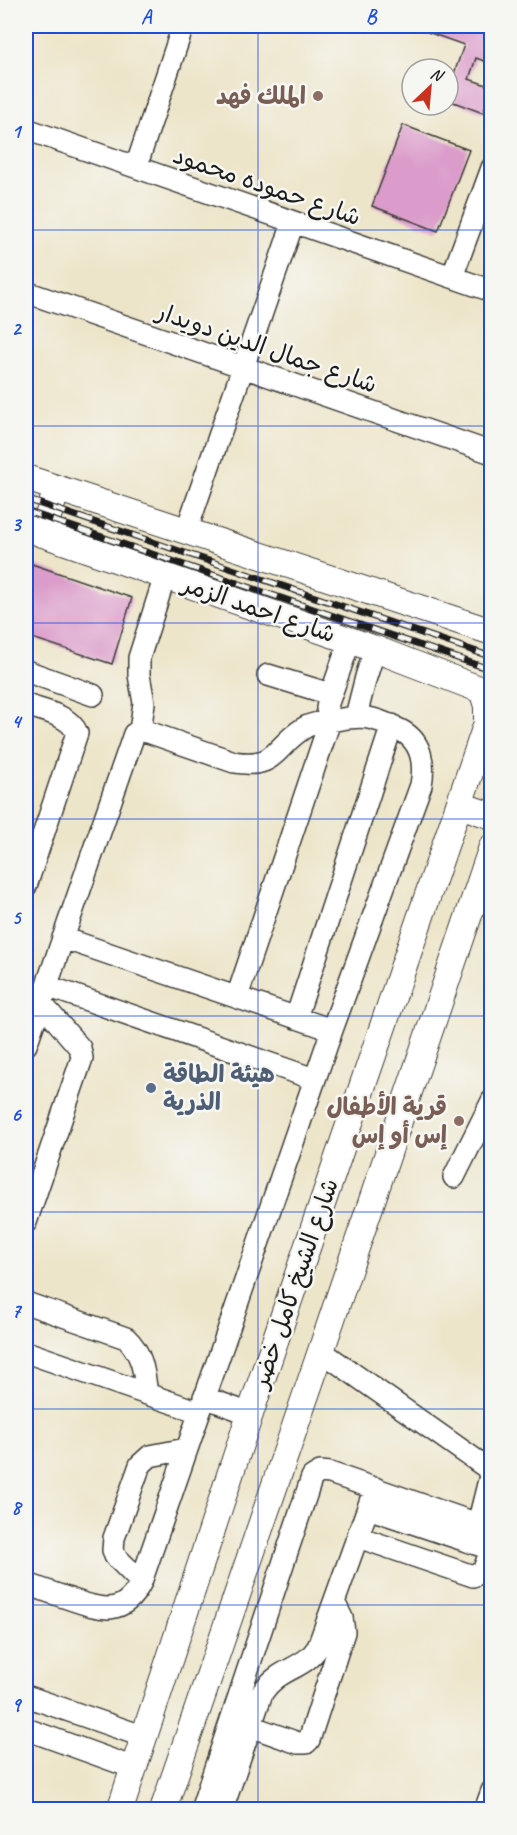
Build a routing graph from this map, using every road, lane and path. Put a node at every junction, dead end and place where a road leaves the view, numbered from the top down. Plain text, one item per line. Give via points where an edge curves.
1 (179, 26) edge
2 (26, 129) edge
3 (136, 167) junction
4 (492, 168) edge
5 (293, 222) junction
6 (452, 277) junction
7 (492, 291) edge
8 (26, 292) edge
9 (244, 368) junction
10 (492, 453) edge
11 (26, 478) edge
12 (57, 489) junction
13 (34, 531) edge
14 (186, 532) junction
15 (165, 576) junction
16 (492, 632) edge
17 (350, 640) junction
18 (375, 649) junction
19 (26, 671) edge
20 (268, 675) dead end
21 (487, 692) edge
22 (330, 694) junction
23 (93, 695) dead end
24 (26, 705) edge
25 (356, 716) junction
26 (330, 721) junction
27 (392, 725) junction
28 (140, 731) junction
29 (460, 805) junction
30 (492, 816) edge
31 (492, 847) edge
32 (26, 886) edge
33 (63, 938) junction
34 (44, 994) junction
35 (237, 998) junction
36 (296, 1018) junction
37 (332, 1030) junction
38 (26, 1045) edge
39 (315, 1079) junction
40 (492, 1101) edge
41 (454, 1177) dead end
42 (26, 1222) edge
43 (26, 1302) edge
44 (321, 1351) junction
45 (26, 1352) edge
46 (147, 1394) junction
47 (201, 1405) junction
48 (250, 1414) junction
49 (186, 1449) junction
50 (375, 1488) junction
51 (368, 1508) junction
52 (485, 1527) edge
53 (358, 1537) junction
54 (491, 1548) edge
55 (141, 1581) junction
56 (26, 1583) edge
57 (335, 1604) junction
58 (30, 1697) edge
59 (26, 1724) edge
60 (250, 1726) junction
61 (26, 1729) edge
62 (145, 1737) junction
63 (134, 1768) junction
64 (492, 1791) edge
65 (121, 1809) edge
66 (162, 1809) edge
67 (201, 1809) edge
68 (222, 1809) edge
69 (485, 1809) edge

1 - 3 street
2 - 3 street, شارع حموده محمود
3 - 5 street, شارع حموده محمود
4 - 6 street
5 - 6 street, شارع حموده محمود
5 - 9 street
6 - 7 street, شارع حموده محمود
8 - 9 street, شارع جمال الدين دويدار
9 - 10 street, شارع جمال الدين دويدار
9 - 14 street
11 - 12 main road, شارع احمد الزمر
12 - 13 main road
12 - 14 main road, شارع احمد الزمر
13 - 15 main road, شارع احمد الزمر
14 - 16 main road, شارع احمد الزمر
15 - 17 main road, شارع احمد الزمر
15 - 28 street via 139,658 144,703
17 - 18 main road, شارع احمد الزمر
17 - 22 street
18 - 21 main road, شارع احمد الزمر
18 - 25 street
19 - 23 street
20 - 22 street
21 - 29 main road, شارع الشيخ كامل خضر via 487,723
22 - 26 street
24 - 32 street via 68,720 77,734
25 - 26 street
25 - 27 street
26 - 28 street via 304,727 259,764 234,762
26 - 35 street
27 - 36 street
27 - 37 street via 415,743 424,771
28 - 33 street via 130,741
29 - 30 main road
29 - 48 main road, شارع الشيخ كامل خضر
31 - 44 main road, شارع الشيخ كامل خضر
33 - 34 street
33 - 35 street
34 - 38 street
34 - 39 street
34 - 42 street via 80,1048 82,1058
35 - 36 street
36 - 37 street
37 - 39 street
39 - 47 street
40 - 41 street
43 - 46 street via 126,1338 140,1355
44 - 52 street via 487,1468 490,1476
44 - 66 main road, شارع الشيخ كامل خضر
45 - 46 street
46 - 47 street
47 - 48 street
47 - 49 street
48 - 62 main road, شارع الشيخ كامل خضر
49 - 55 street
49 - 55 street via 150,1456 140,1465 114,1538 115,1556
50 - 51 street
50 - 52 street
50 - 67 street via 325,1472 312,1477
51 - 53 street
51 - 54 street
53 - 54 street via 473,1576 483,1571
53 - 57 street
55 - 56 street via 128,1601 105,1609
57 - 60 street via 314,1653 267,1684
57 - 60 street via 344,1632 309,1740 298,1743
58 - 59 street
58 - 62 street
60 - 68 street
61 - 63 street
62 - 63 main road, شارع الشيخ كامل خضر
63 - 65 main road, شارع الشيخ كامل خضر
64 - 69 street

